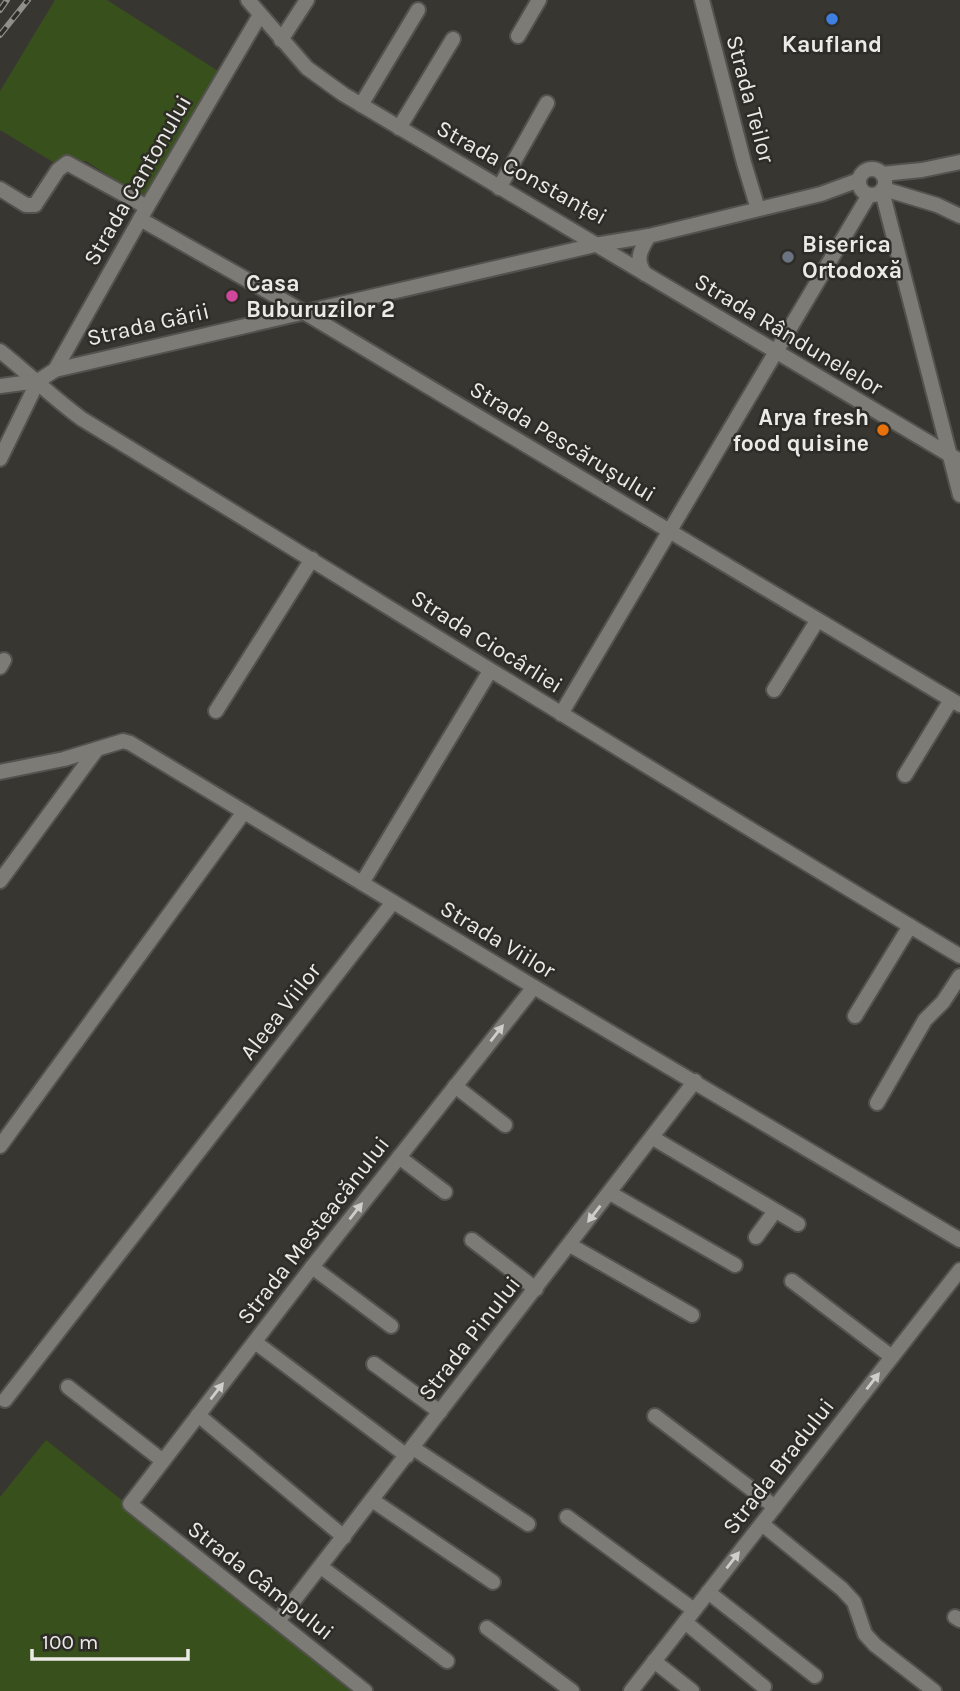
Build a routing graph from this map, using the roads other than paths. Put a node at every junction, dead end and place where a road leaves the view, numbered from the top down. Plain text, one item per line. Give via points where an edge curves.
1 (248, 0) edge
2 (307, 0) edge
3 (539, 0) edge
4 (702, 0) edge
5 (418, 10) dead end
6 (260, 15) junction
7 (518, 36) dead end
8 (453, 39) dead end
9 (281, 40) junction
10 (547, 103) dead end
11 (361, 105) junction
12 (399, 128) junction
13 (960, 162) edge
14 (875, 187) junction
15 (499, 188) junction
16 (0, 189) edge
17 (758, 209) junction
18 (144, 213) junction
19 (960, 216) edge
20 (649, 236) junction
21 (595, 245) junction
22 (645, 274) junction
23 (302, 311) junction
24 (0, 351) edge
25 (776, 354) junction
26 (55, 370) junction
27 (38, 381) junction
28 (0, 386) edge
29 (0, 459) edge
30 (956, 459) edge
31 (960, 495) edge
32 (670, 533) junction
33 (312, 559) junction
34 (817, 621) junction
35 (490, 671) junction
36 (774, 690) dead end
37 (955, 703) edge
38 (216, 711) dead end
39 (561, 714) junction
40 (97, 749) junction
41 (0, 772) edge
42 (905, 775) dead end
43 (244, 812) junction
44 (0, 881) edge
45 (362, 883) junction
46 (393, 902) junction
47 (910, 926) junction
48 (960, 956) edge
49 (960, 976) edge
50 (534, 987) junction
51 (855, 1016) dead end
52 (695, 1082) junction
53 (455, 1086) junction
54 (877, 1103) dead end
55 (505, 1125) dead end
56 (653, 1138) junction
57 (0, 1146) edge
58 (399, 1157) junction
59 (445, 1192) dead end
60 (610, 1194) junction
61 (775, 1211) junction
62 (798, 1224) dead end
63 (756, 1237) dead end
64 (472, 1240) dead end
65 (960, 1240) edge
66 (570, 1245) junction
67 (734, 1265) dead end
68 (312, 1267) junction
69 (960, 1270) edge
70 (792, 1281) dead end
71 (536, 1289) junction
72 (692, 1315) dead end
73 (391, 1326) dead end
74 (255, 1342) junction
75 (892, 1357) junction
76 (374, 1364) dead end
77 (68, 1387) dead end
78 (5, 1400) dead end
79 (440, 1412) junction
80 (198, 1415) junction
81 (655, 1416) dead end
82 (410, 1452) junction
83 (163, 1461) junction
84 (372, 1500) junction
85 (130, 1504) joint
86 (775, 1507) junction
87 (567, 1517) dead end
88 (528, 1524) dead end
89 (762, 1524) junction
90 (344, 1537) junction
91 (321, 1567) junction
92 (493, 1582) dead end
93 (708, 1592) junction
94 (690, 1616) junction
95 (278, 1620) junction
96 (487, 1628) dead end
97 (447, 1661) dead end
98 (654, 1661) junction
99 (815, 1676) dead end
100 (764, 1687) dead end
101 (365, 1691) edge
102 (572, 1691) edge
103 (631, 1691) edge
104 (692, 1691) edge
105 (934, 1691) edge

1 - 6 street, Strada Constanței
2 - 9 street
3 - 7 street
4 - 17 street, Strada Teilor
5 - 11 street
6 - 9 street, Strada Constanței
6 - 18 street, Strada Cantonului
8 - 12 street
9 - 11 street, Strada Constanței via 307,68
10 - 15 street
11 - 12 street, Strada Constanței
12 - 15 street, Strada Constanței
13 - 14 street
14 - 17 street, Strada Constanței
14 - 19 street
14 - 25 street
14 - 30 street
15 - 21 street, Strada Constanței
16 - 18 street, Strada Pescărușului via 26,205 35,205 67,163
17 - 20 street, Strada Constanței
18 - 23 street, Strada Pescărușului
18 - 26 street, Strada Cantonului
20 - 21 street, Strada Constanței
20 - 22 street via 639,260
21 - 22 street, Strada Rândunelelor
21 - 23 street, Strada Gării
22 - 25 street, Strada Rândunelelor
23 - 26 street, Strada Gării
23 - 32 street, Strada Pescărușului
24 - 27 street, Strada Ciocârliei
25 - 30 street, Strada Rândunelelor
25 - 32 street
26 - 27 street, Strada Gării
27 - 28 street, Strada Gării
27 - 29 street
27 - 33 street, Strada Ciocârliei via 52,398 82,419
30 - 31 street
32 - 34 street, Strada Pescărușului
32 - 39 street
33 - 35 street, Strada Ciocârliei
33 - 38 street
34 - 36 street
34 - 37 street, Strada Pescărușului
35 - 39 street, Strada Ciocârliei
35 - 45 street
37 - 42 street
39 - 47 street, Strada Ciocârliei
40 - 41 street, Strada Viilor
40 - 43 street, Strada Viilor via 130,743
40 - 44 street
43 - 45 street, Strada Viilor
43 - 57 street
45 - 46 street, Strada Viilor
46 - 50 street, Strada Viilor
46 - 78 street, Aleea Viilor
47 - 48 street, Strada Ciocârliei
47 - 51 street
49 - 54 street via 925,1020
50 - 52 street, Strada Viilor
53 -> 50 street, Strada Mesteacănului
52 - 56 street, Strada Pinului
52 - 65 street, Strada Viilor
53 - 55 street
53 - 58 street, Strada Mesteacănului
56 - 60 street, Strada Pinului
56 - 61 street
58 - 59 street
68 -> 58 street, Strada Mesteacănului
60 -> 66 street, Strada Pinului
60 - 67 street
61 - 62 street
61 - 63 street
64 - 71 street
66 - 71 street, Strada Pinului
66 - 72 street
68 - 73 street
68 - 74 street, Strada Mesteacănului
69 - 75 street, Strada Bradului
70 - 75 street
71 - 79 street, Strada Pinului
80 -> 74 street, Strada Mesteacănului
74 - 82 street
86 -> 75 street, Strada Bradului
76 - 79 street
77 - 83 street
79 - 82 street, Strada Pinului
80 - 83 street, Strada Mesteacănului
80 - 90 street
81 - 86 street
82 - 84 street, Strada Pinului
82 - 88 street
83 - 85 street, Strada Mesteacănului
84 - 90 street, Strada Pinului
84 - 92 street
85 - 95 street, Strada Câmpului
86 - 89 street, Strada Bradului
87 - 94 street
93 -> 89 street, Strada Bradului
89 - 105 street via 842,1589 854,1602 865,1634
90 - 91 street, Strada Pinului
91 - 95 street, Strada Pinului
91 - 97 street
93 - 94 street, Strada Bradului
93 - 99 street
94 - 98 street, Strada Bradului
94 - 100 street
95 - 101 street, Strada Câmpului
96 - 102 street
98 - 103 street, Strada Bradului
98 - 104 street

